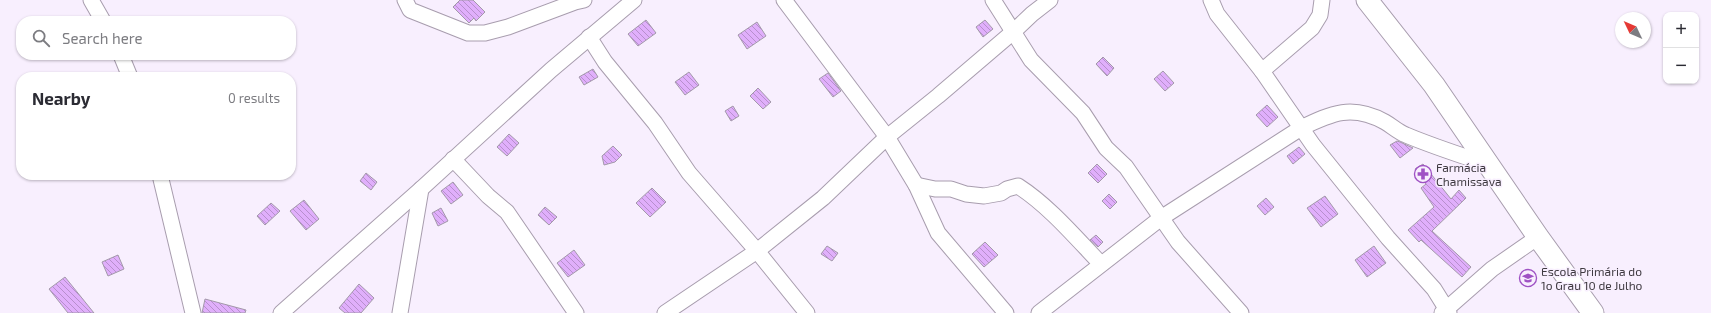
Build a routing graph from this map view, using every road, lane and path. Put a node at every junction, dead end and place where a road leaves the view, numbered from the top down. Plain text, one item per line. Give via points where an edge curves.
1 (91, 0) edge
2 (405, 0) edge
3 (584, 0) edge
4 (634, 0) edge
5 (784, 0) edge
6 (993, 0) edge
7 (1050, 0) edge
8 (1211, 0) edge
9 (1322, 0) edge
10 (1367, 0) edge
11 (100, 16) edge
12 (1013, 32) junction
13 (589, 37) junction
14 (123, 60) edge
15 (1262, 71) junction
16 (128, 72) edge
17 (1301, 128) junction
18 (887, 137) junction
19 (453, 159) junction
20 (1487, 164) junction
21 (161, 180) edge
22 (916, 185) junction
23 (421, 189) junction
24 (1160, 218) junction
25 (1538, 237) junction
26 (757, 251) junction
27 (1101, 264) junction
28 (1446, 312) edge
29 (193, 313) edge
30 (281, 313) edge
31 (400, 313) edge
32 (576, 313) edge
33 (665, 313) edge
34 (807, 313) edge
35 (1006, 313) edge
36 (1039, 313) edge
37 (1242, 313) edge
38 (1592, 313) edge

1 - 11 street
2 - 3 street via 410,10 468,33 484,33
4 - 13 street
5 - 18 street
6 - 12 street
7 - 12 street
8 - 15 street via 1217,14
9 - 15 street via 1320,15 1312,28
10 - 20 street via 1434,85
12 - 18 street
12 - 24 street via 1032,60 1083,113 1106,148 1126,167
13 - 19 street
13 - 26 street via 605,62 655,123 688,173
14 - 16 street
15 - 17 street
17 - 20 street via 1339,112 1365,113 1385,122 1402,134
17 - 24 street
17 - 28 street via 1388,238 1434,290
18 - 22 street
18 - 26 street via 823,198
19 - 23 street
19 - 32 street via 507,212
20 - 25 street
21 - 29 street
22 - 27 street via 984,196 1018,186 1054,216
22 - 35 street via 938,234
23 - 30 street
23 - 31 street
24 - 27 street
24 - 37 street via 1192,259
25 - 28 street via 1492,269
25 - 38 street
26 - 33 street
26 - 34 street
27 - 36 street

